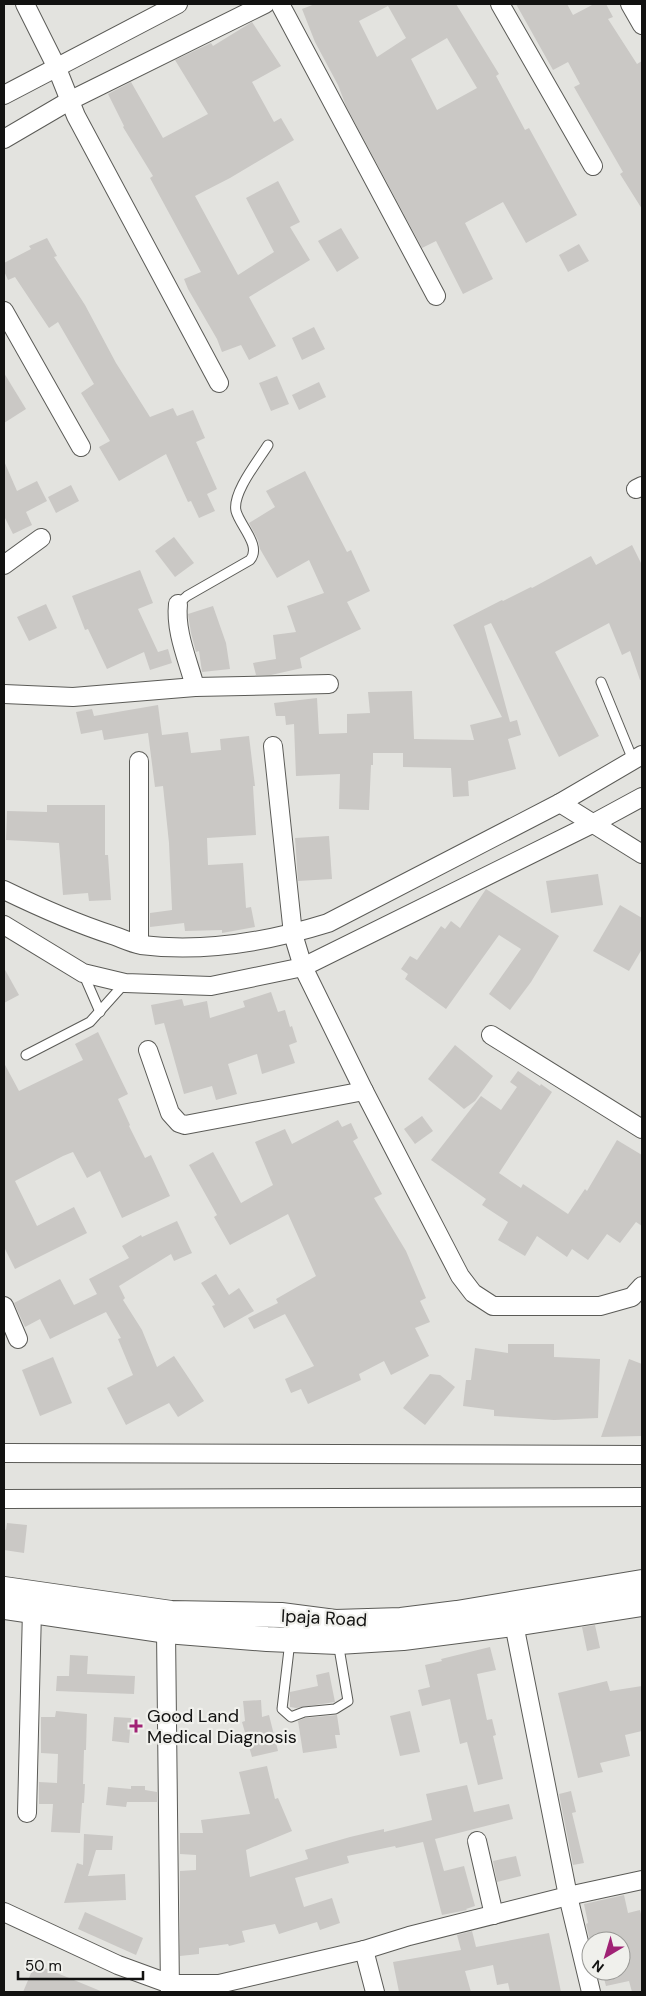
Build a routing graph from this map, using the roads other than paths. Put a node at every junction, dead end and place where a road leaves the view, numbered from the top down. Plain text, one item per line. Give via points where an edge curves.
1 (25, 4) edge
2 (178, 4) edge
3 (265, 4) edge
4 (280, 4) edge
5 (500, 4) edge
6 (630, 4) edge
7 (642, 25) edge
8 (56, 66) junction
9 (4, 94) edge
10 (69, 101) junction
11 (4, 139) edge
12 (593, 166) dead end
13 (436, 296) dead end
14 (4, 310) edge
15 (220, 383) dead end
16 (268, 445) dead end
17 (81, 447) dead end
18 (41, 538) dead end
19 (4, 565) edge
20 (178, 604) joint
21 (601, 682) dead end
22 (328, 684) dead end
23 (195, 687) junction
24 (4, 694) edge
25 (273, 746) dead end
26 (638, 757) edge
27 (139, 761) dead end
28 (642, 797) edge
29 (560, 802) junction
30 (594, 824) junction
31 (642, 854) edge
32 (4, 890) edge
33 (4, 924) edge
34 (293, 934) junction
35 (139, 944) junction
36 (304, 967) junction
37 (83, 973) junction
38 (126, 983) junction
39 (100, 1012) junction
40 (491, 1036) dead end
41 (148, 1050) dead end
42 (26, 1055) dead end
43 (364, 1091) junction
44 (642, 1129) edge
45 (642, 1286) edge
46 (4, 1306) edge
47 (18, 1339) dead end
48 (4, 1453) edge
49 (642, 1454) edge
50 (642, 1497) edge
51 (4, 1499) edge
52 (642, 1582) edge
53 (4, 1588) edge
54 (642, 1604) edge
55 (4, 1607) edge
56 (32, 1610) junction
57 (514, 1624) junction
58 (166, 1631) junction
59 (290, 1640) junction
60 (338, 1642) junction
61 (27, 1813) dead end
62 (477, 1842) dead end
63 (642, 1880) edge
64 (568, 1896) junction
65 (4, 1912) edge
66 (494, 1914) junction
67 (364, 1950) junction
68 (170, 1988) edge
69 (375, 1992) edge
70 (591, 1992) edge

1 - 8 street
2 - 8 street
3 - 10 street
4 - 13 street
5 - 12 street
6 - 7 street
8 - 9 street
8 - 10 street
10 - 11 street
10 - 15 street
14 - 17 street
16 - 20 lane via 239,490 236,501 236,511 255,548 253,556
18 - 19 street
20 - 23 street via 179,631
21 - 26 lane
22 - 23 street
23 - 24 street via 73,697
25 - 34 street
26 - 29 street
27 - 35 street
28 - 30 street
29 - 30 street
29 - 34 street via 328,923
30 - 31 street
30 - 36 street
32 - 35 street via 83,925
33 - 37 street
34 - 35 street via 249,943 194,948
34 - 36 street
36 - 38 street via 211,986
36 - 43 street
37 - 38 street
37 - 39 lane
38 - 39 lane
39 - 42 lane via 78,1029
40 - 44 street
41 - 43 street via 170,1113 185,1125
43 - 45 street via 460,1276 473,1293 493,1306 600,1306 632,1297
46 - 47 street
48 - 49 street
50 - 51 street
52 - 53 main road, Ipaja Road via 457,1613 401,1620 335,1622 281,1615 171,1613
54 - 57 main road, Ipaja Road
55 - 56 main road, Ipaja Road
56 - 58 main road, Ipaja Road
56 - 61 street
57 - 60 main road, Ipaja Road via 403,1638
57 - 64 street
58 - 59 main road, Ipaja Road
58 - 68 street
59 - 60 main road, Ipaja Road
59 - 60 lane via 282,1709 291,1717 304,1712 335,1709 348,1701
62 - 66 street
63 - 64 street
64 - 66 street
64 - 70 street
65 - 68 street
66 - 67 street
67 - 68 street via 219,1984
67 - 69 street

